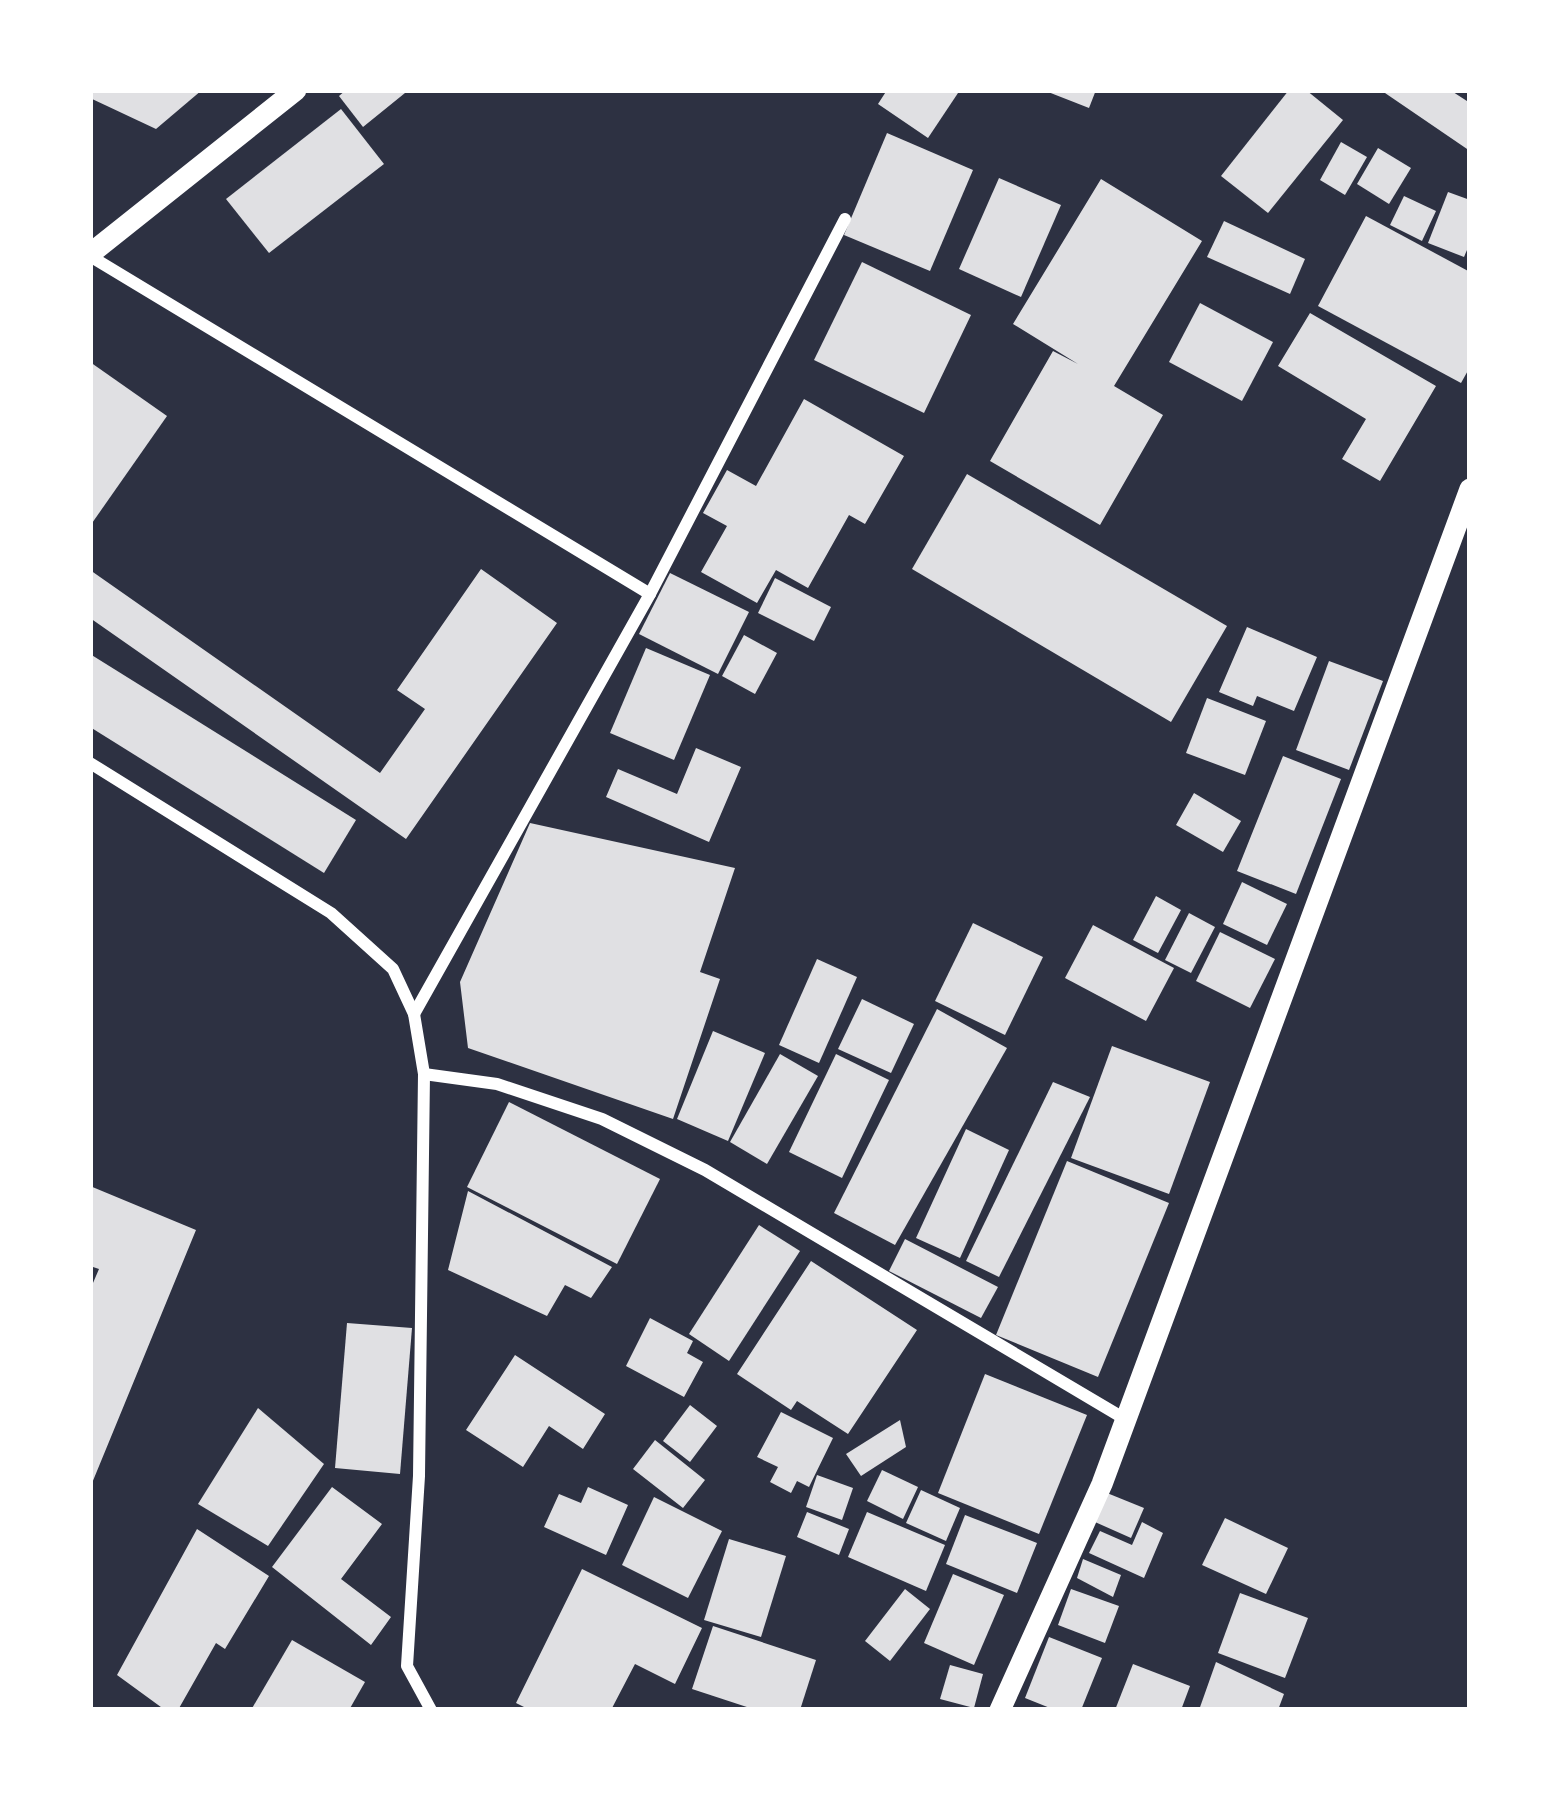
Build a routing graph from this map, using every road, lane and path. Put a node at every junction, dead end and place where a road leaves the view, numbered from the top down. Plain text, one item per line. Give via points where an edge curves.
1 (296, 90) edge
2 (845, 219) dead end
3 (90, 255) edge
4 (1470, 489) edge
5 (650, 594) junction
6 (90, 763) edge
7 (414, 1014) junction
8 (424, 1074) junction
9 (1125, 1419) junction
10 (431, 1710) edge
11 (1000, 1710) edge

1 - 3 street
2 - 5 street
3 - 5 street
4 - 9 street
5 - 7 street
6 - 7 street via 331,913 393,969
7 - 8 street
8 - 9 street via 497,1084 602,1119 705,1170
8 - 10 street via 407,1666
9 - 11 street

